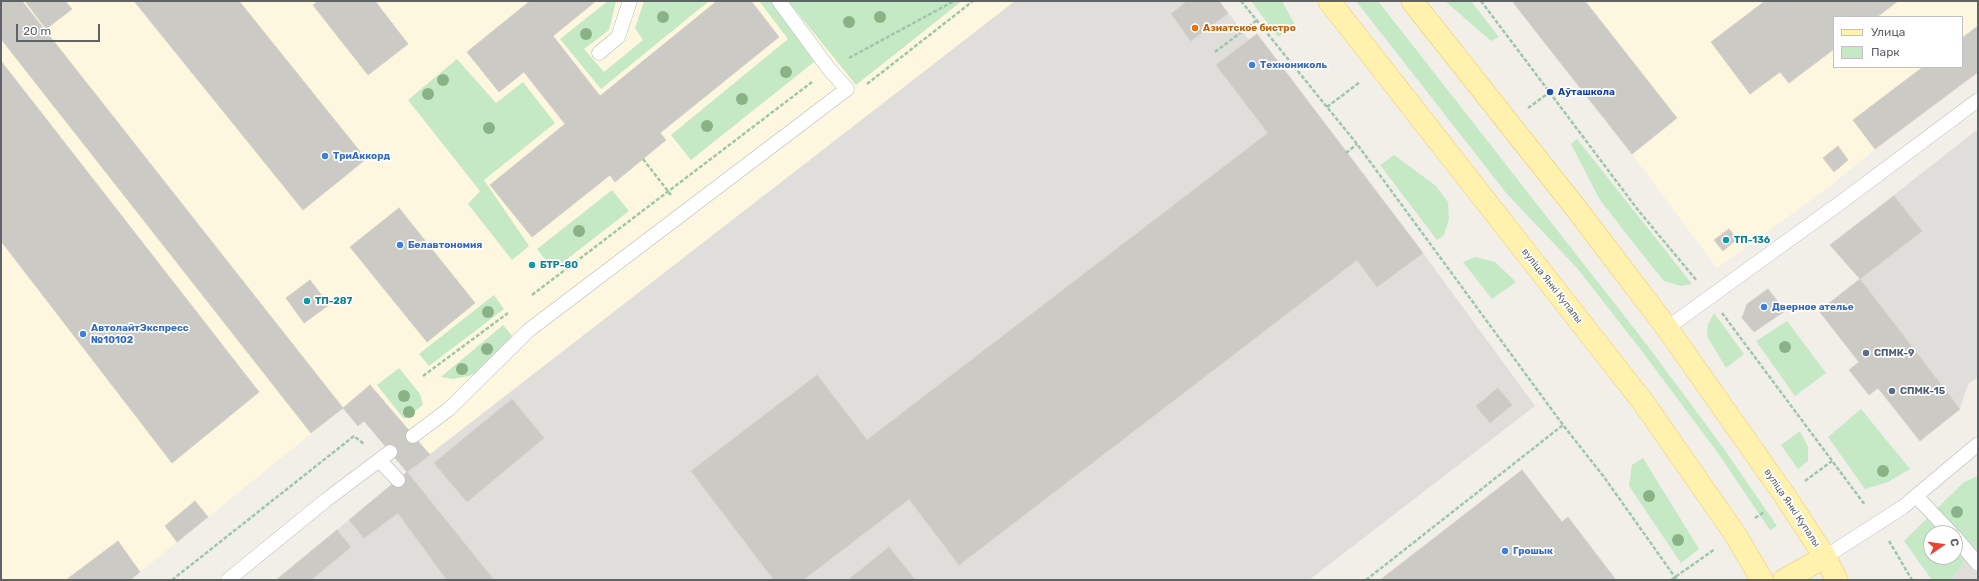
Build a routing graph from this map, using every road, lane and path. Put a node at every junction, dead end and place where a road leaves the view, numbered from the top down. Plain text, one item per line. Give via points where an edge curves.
1 (630, 1) edge
2 (779, 1) edge
3 (954, 1) edge
4 (973, 1) edge
5 (1241, 1) edge
6 (1330, 1) edge
7 (1412, 1) edge
8 (1256, 20) junction
9 (1216, 52) dead end
10 (599, 53) dead end
11 (1381, 66) junction
12 (830, 69) junction
13 (861, 88) dead end
14 (1978, 100) edge
15 (1327, 107) junction
16 (1357, 144) junction
17 (1346, 153) dead end
18 (643, 160) dead end
19 (667, 191) junction
20 (684, 213) junction
21 (532, 294) dead end
22 (508, 313) dead end
23 (1666, 328) junction
24 (424, 376) dead end
25 (1563, 425) junction
26 (413, 436) dead end
27 (1978, 444) edge
28 (383, 457) junction
29 (398, 480) dead end
30 (1916, 497) junction
31 (1943, 525) edge
32 (1963, 546) edge
33 (1825, 557) junction
34 (1978, 564) edge
35 (172, 580) edge
36 (228, 580) edge
37 (1366, 580) edge
38 (1677, 580) edge
39 (1762, 580) edge
40 (1784, 580) edge
41 (1837, 580) edge

1 - 10 lane via 618,37
2 - 12 lane
3 - 12 path
4 - 13 path
5 - 8 path
6 - 11 main road, вуліца Янкі Купалы
7 - 23 main road, вуліца Янкі Купалы via 1575,207
8 - 9 path
8 - 15 path
11 - 15 path
11 - 39 main road, вуліца Янкі Купалы via 1643,402 1735,534
12 - 19 path
12 - 20 lane via 847,89
14 - 23 lane
15 - 16 path
16 - 17 path
16 - 25 path
18 - 19 path
19 - 20 path
19 - 21 path
20 - 26 lane via 529,330 449,409
22 - 24 path
23 - 33 main road, вуліца Янкі Купалы
25 - 37 path
25 - 38 path via 1604,477
27 - 30 lane, вуліца Янкі Купалы
28 - 29 lane
28 - 35 path via 354,436
28 - 36 lane
30 - 31 lane
30 - 33 lane, вуліца Янкі Купалы via 1879,524
32 - 34 lane
33 - 40 main road
33 - 41 main road, вуліца Янкі Купалы

